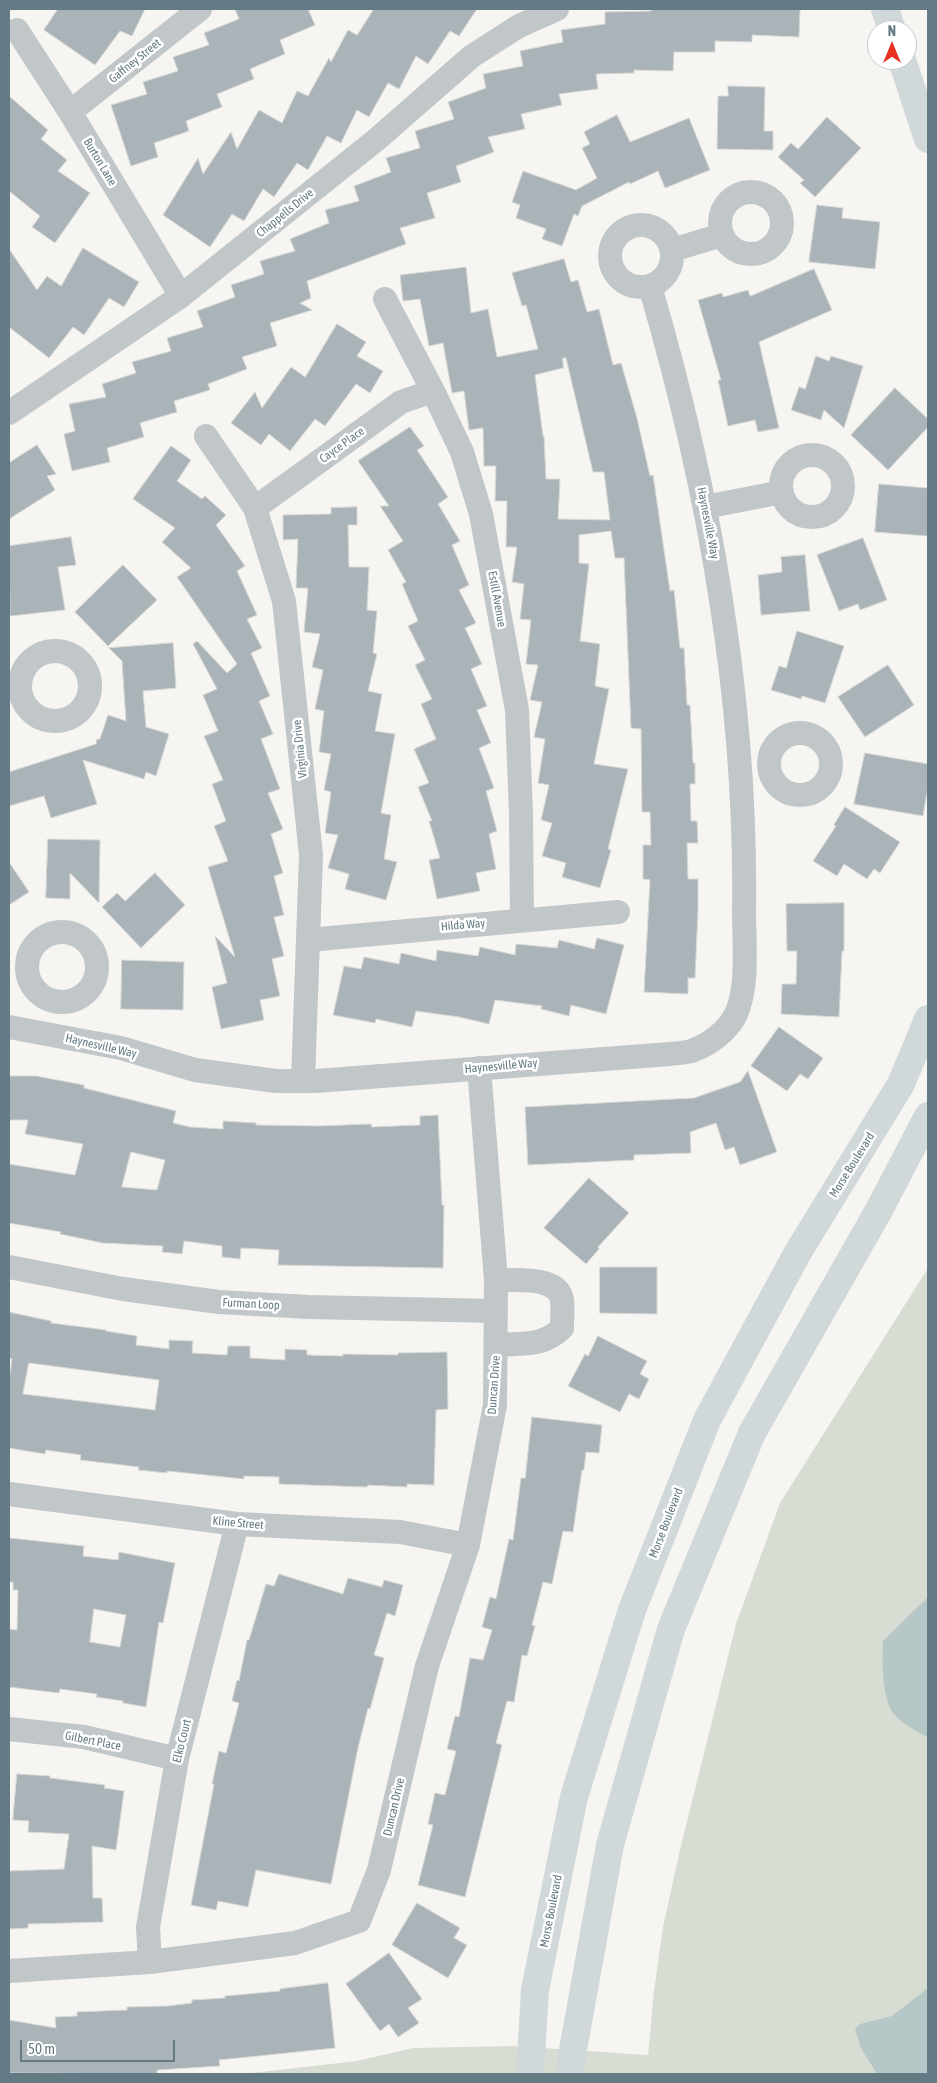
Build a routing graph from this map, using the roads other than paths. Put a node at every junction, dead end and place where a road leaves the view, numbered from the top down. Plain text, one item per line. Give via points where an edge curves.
1 (200, 9) edge
2 (557, 9) edge
3 (17, 30) dead end
4 (905, 70) edge
5 (70, 112) junction
6 (928, 138) edge
7 (722, 235) dead end
8 (672, 250) junction
9 (650, 286) junction
10 (181, 296) junction
11 (385, 299) dead end
12 (433, 391) junction
13 (9, 413) edge
14 (206, 436) dead end
15 (782, 492) dead end
16 (706, 507) junction
17 (255, 508) junction
18 (768, 765) dead end
19 (739, 766) junction
20 (618, 912) dead end
21 (522, 919) junction
22 (308, 940) junction
23 (56, 1002) dead end
24 (928, 1019) edge
25 (9, 1027) edge
26 (50, 1035) junction
27 (479, 1068) junction
28 (303, 1081) junction
29 (928, 1116) edge
30 (9, 1267) edge
31 (496, 1280) junction
32 (496, 1311) junction
33 (497, 1345) junction
34 (9, 1494) edge
35 (237, 1524) junction
36 (468, 1545) junction
37 (9, 1729) edge
38 (177, 1759) junction
39 (150, 1962) junction
40 (9, 1971) edge
41 (530, 2074) edge
42 (570, 2074) edge

1 - 5 street, Gaffney Street
2 - 10 street, Chappells Drive via 519,26 472,56 376,140
3 - 5 street, Burton Lane
4 - 6 main road
5 - 10 street, Burton Lane
7 - 8 street
8 - 9 street via 665,276
8 - 9 street via 661,232 641,225 622,232 614,240 610,260 617,274 629,285
9 - 16 street, Haynesville Way
10 - 13 street, Chappells Drive
11 - 12 street, Estill Avenue
12 - 17 street, Cayce Place via 401,402
12 - 21 street, Estill Avenue via 462,452 481,514 517,710 522,814
14 - 17 street, Virginia Drive
15 - 16 street
16 - 19 street, Haynesville Way via 724,620
17 - 22 street, Virginia Drive via 284,601 311,855
18 - 19 street
19 - 27 street, Haynesville Way via 744,883 743,975 735,1016 726,1030 693,1051
20 - 21 street, Hilda Way
21 - 22 street, Hilda Way
22 - 28 street, Virginia Drive
23 - 26 street
24 - 41 main road, Morse Boulevard via 902,1084 798,1252 707,1420 632,1610 574,1797 535,1990
25 - 26 street, Haynesville Way
26 - 28 street, Haynesville Way via 121,1048 195,1070 276,1081
27 - 28 street, Haynesville Way
27 - 31 street, Duncan Drive
29 - 42 main road via 752,1432 671,1629 610,1845
30 - 32 street, Furman Loop via 123,1289 219,1302
31 - 32 street, Duncan Drive
31 - 33 street, Duncan Drive via 540,1281 552,1286 562,1298 562,1328 552,1338
32 - 33 street, Duncan Drive
33 - 36 street, Duncan Drive via 495,1405
34 - 35 street, Kline Street
35 - 36 street, Kline Street via 400,1532
35 - 38 street, Elko Court
36 - 39 street, Duncan Drive via 427,1666 379,1870 359,1921 295,1943
37 - 38 street, Gilbert Place via 84,1737
38 - 39 street, Elko Court via 148,1927
39 - 40 street, Duncan Drive

